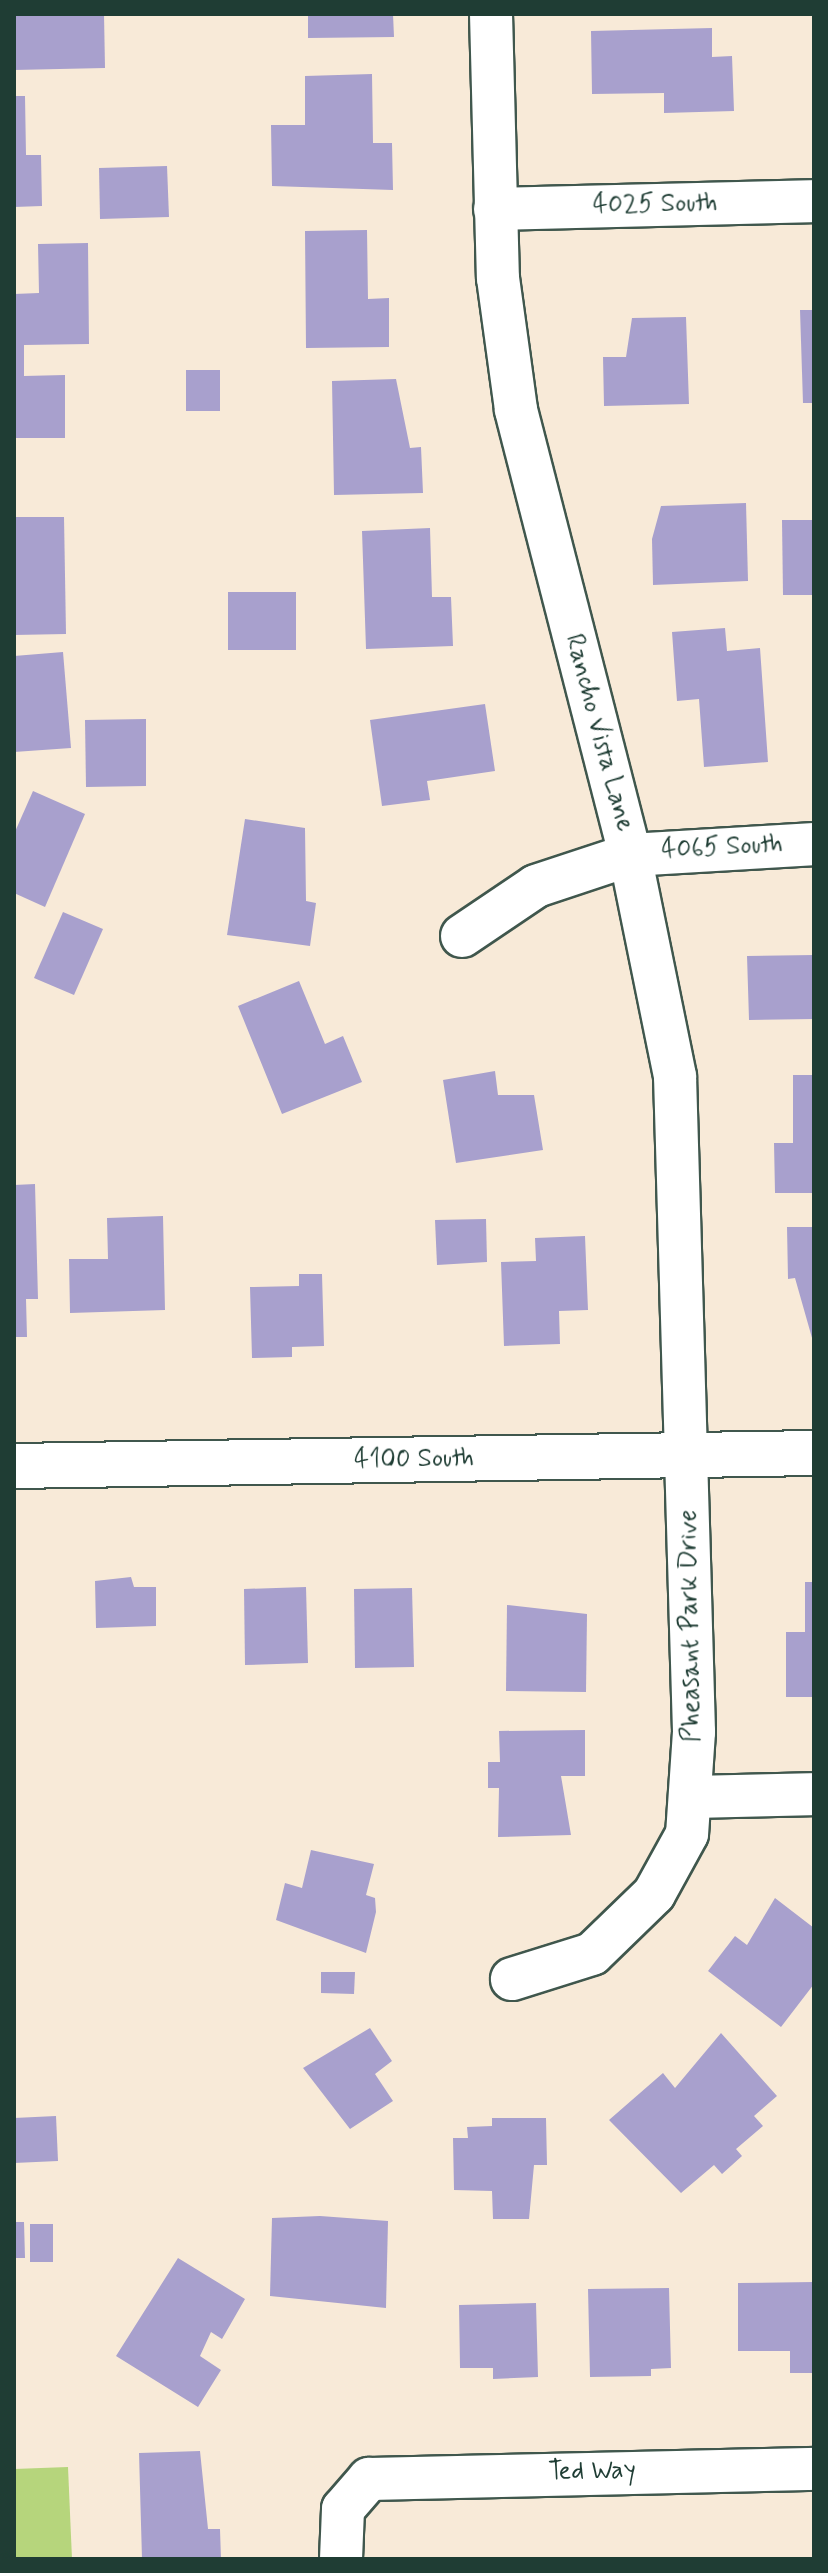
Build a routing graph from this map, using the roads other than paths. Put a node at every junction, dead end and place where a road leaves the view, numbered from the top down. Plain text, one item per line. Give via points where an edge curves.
1 (491, 14) edge
2 (814, 201) edge
3 (495, 209) junction
4 (814, 844) edge
5 (630, 855) junction
6 (462, 936) dead end
7 (814, 1453) edge
8 (687, 1455) junction
9 (14, 1466) edge
10 (814, 1794) edge
11 (693, 1797) junction
12 (512, 1979) dead end
13 (814, 2469) edge
14 (341, 2559) edge

1 - 3 street, Rancho Vista Lane
2 - 3 street, 4025 South
3 - 5 street, Rancho Vista Lane via 516,410
4 - 5 street, 4065 South
5 - 6 street, 4065 South via 536,886
5 - 8 street, Rancho Vista Lane via 675,1076
7 - 8 main road, 4100 South
8 - 9 main road, 4100 South
8 - 11 street, Pheasant Park Drive
10 - 11 street
11 - 12 street, Pheasant Park Drive via 687,1834 668,1874 608,1942 568,1964
13 - 14 street, Ted Way via 369,2479 343,2509

